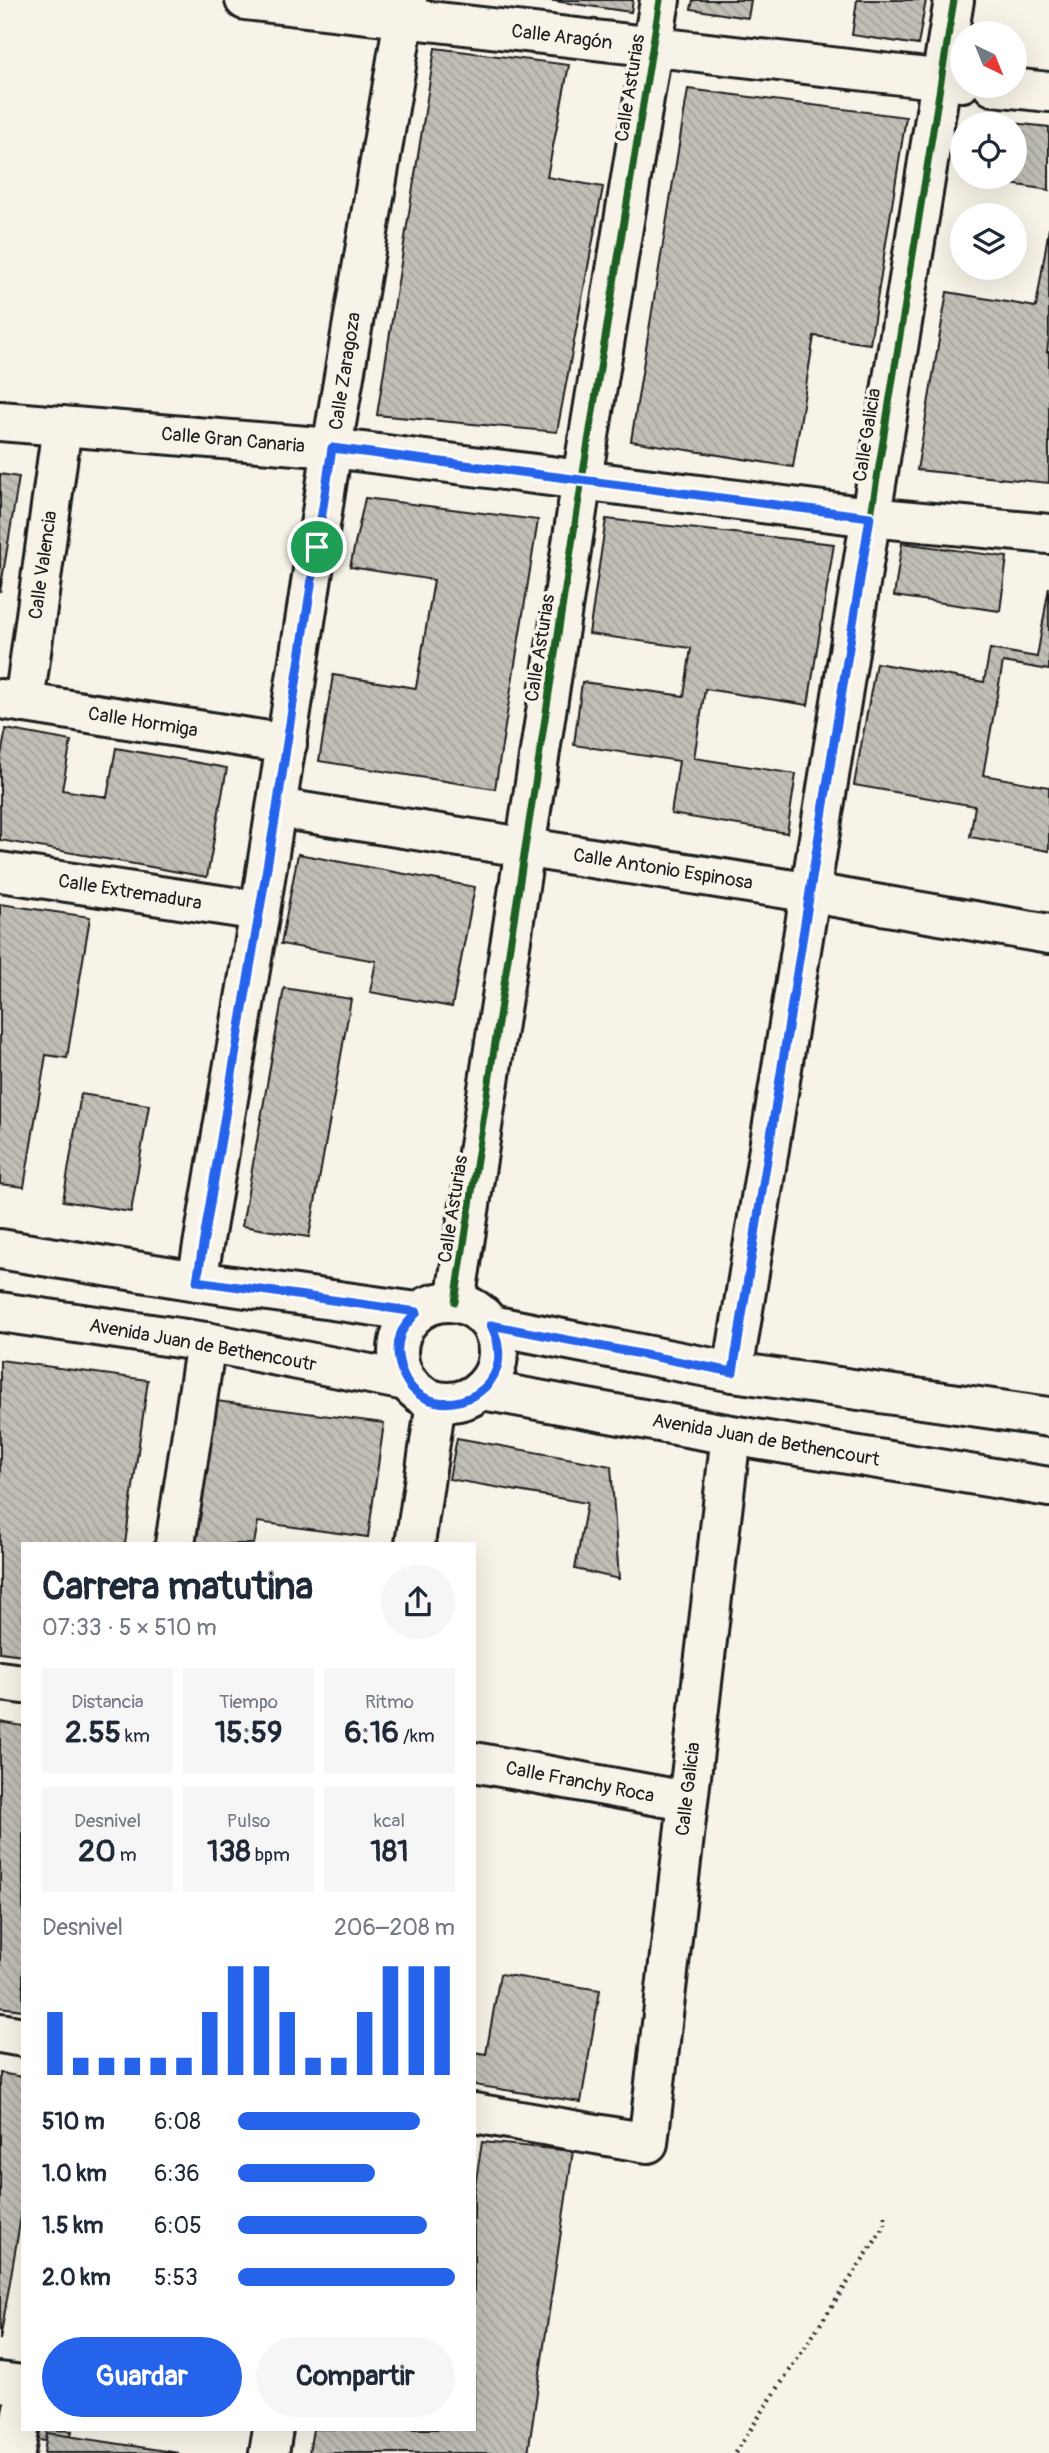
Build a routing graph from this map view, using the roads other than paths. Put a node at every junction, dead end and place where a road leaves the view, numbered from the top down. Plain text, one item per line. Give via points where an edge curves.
1 (245, 0) edge
2 (660, 0) edge
3 (954, 0) edge
4 (405, 9) edge
5 (953, 21) edge
6 (653, 47) junction
7 (950, 81) edge
8 (1027, 90) edge
9 (950, 92) edge
10 (1049, 92) edge
11 (0, 421) edge
12 (62, 426) junction
13 (332, 448) junction
14 (582, 479) junction
15 (870, 517) junction
16 (1049, 534) edge
17 (12, 701) edge
18 (287, 744) junction
19 (277, 808) junction
20 (526, 847) junction
21 (0, 872) edge
22 (811, 893) junction
23 (260, 911) junction
24 (1049, 934) edge
25 (0, 1249) edge
26 (197, 1281) junction
27 (455, 1302) junction
28 (0, 1312) edge
29 (417, 1312) junction
30 (491, 1325) junction
31 (206, 1342) junction
32 (733, 1372) junction
33 (483, 1390) junction
34 (421, 1392) junction
35 (1049, 1417) edge
36 (731, 1435) junction
37 (1049, 1487) edge
38 (175, 1542) edge
39 (415, 1542) edge
40 (0, 1681) edge
41 (21, 1684) edge
42 (476, 1762) edge
43 (686, 1801) junction
44 (0, 2033) edge
45 (21, 2037) edge
46 (476, 2113) edge
47 (0, 2382) edge
48 (21, 2385) edge
49 (21, 2419) edge
50 (273, 2431) edge
51 (15, 2453) edge
52 (269, 2453) edge

1 - 4 street, Calle Aragón
2 - 6 street, Calle Asturias
3 - 5 street, Calle Galicia
4 - 6 street, Calle Aragón
4 - 13 street, Calle Zaragoza
6 - 7 street, Calle Aragón
6 - 14 street, Calle Asturias
8 - 10 street
9 - 15 street, Calle Galicia
11 - 12 street, Calle Gran Canaria
12 - 13 street, Calle Gran Canaria
12 - 17 street, Calle Valencia
13 - 14 street, Calle Gran Canaria
13 - 18 street, Calle Zaragoza
14 - 15 street, Calle Gran Canaria
14 - 20 street, Calle Asturias
15 - 16 street, Calle Gran Canaria
15 - 22 street, Calle Galicia
17 - 18 street, Calle Hormiga
18 - 19 street, Calle Zaragoza
19 - 20 street, Calle Antonio Espinosa
19 - 23 street, Calle Zaragoza
20 - 22 street, Calle Antonio Espinosa
20 - 27 street, Calle Asturias
21 - 23 street, Calle Extremadura
22 - 24 street, Calle Antonio Espinosa
22 - 32 street, Calle Galicia
23 - 26 street, Calle Zaragoza
25 - 26 street
26 - 29 street
27 - 29 street via 435,1303
27 - 30 street via 475,1309
28 - 31 street, Avenida Juan de Bethencoutr
29 - 34 street via 401,1332 397,1357
30 - 32 street
30 - 33 street via 499,1347 496,1371
31 - 34 street, Avenida Juan de Bethencoutr
31 - 38 street
32 - 35 street
33 - 34 street via 461,1402
33 - 36 street, Avenida Juan de Bethencourt
34 - 39 street
36 - 37 street, Avenida Juan de Bethencourt
36 - 43 street, Calle Galicia
40 - 41 street
42 - 43 street, Calle Franchy Roca
43 - 46 street, Calle Galicia via 648,2143
44 - 45 street
47 - 48 street
49 - 51 street
50 - 52 street

